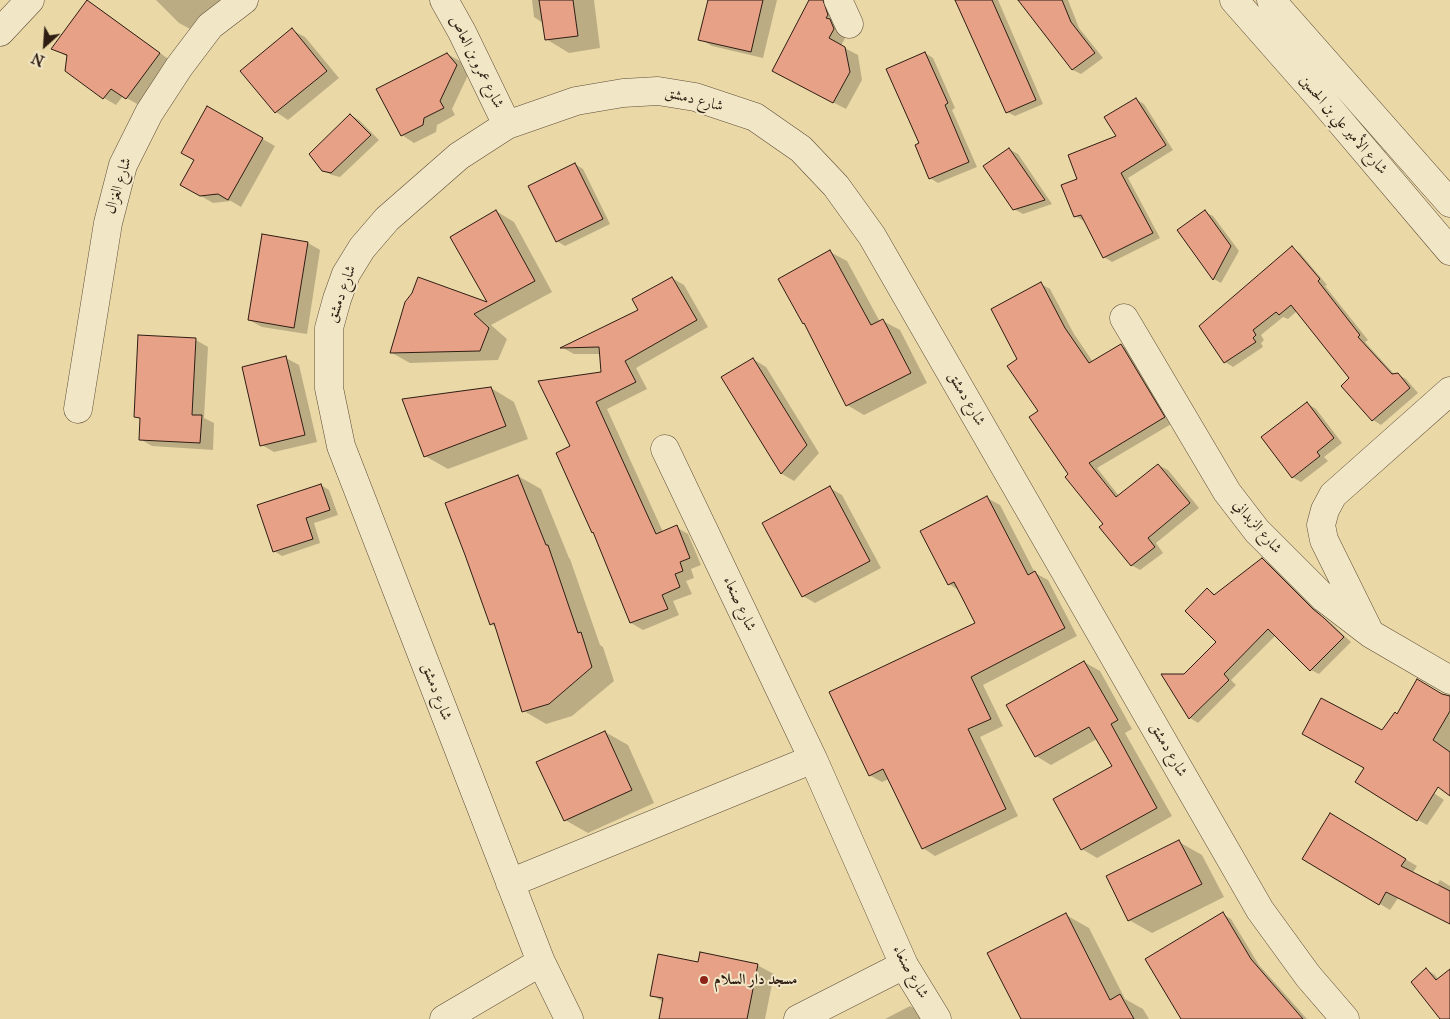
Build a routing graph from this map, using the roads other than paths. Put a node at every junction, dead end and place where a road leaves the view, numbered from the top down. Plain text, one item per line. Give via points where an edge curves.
1 (30, 0) edge
2 (244, 0) edge
3 (444, 0) edge
4 (1234, 0) edge
5 (1271, 0) edge
6 (0, 32) edge
7 (507, 125) junction
8 (1450, 203) edge
9 (1450, 251) edge
10 (1124, 318) dead end
11 (1450, 391) edge
12 (78, 409) dead end
13 (665, 448) dead end
14 (1371, 634) junction
15 (1450, 680) edge
16 (813, 759) junction
17 (510, 883) junction
18 (541, 962) junction
19 (904, 965) junction
20 (444, 1019) edge
21 (569, 1019) edge
22 (798, 1019) edge
23 (937, 1019) edge
24 (1345, 1019) edge

1 - 6 street
2 - 12 street, شارع الغزال via 210,26 179,67 123,165 108,224
3 - 7 street, شارع عمرو بن العاص
4 - 9 street, شارع الأمير علي بن الحسين
5 - 8 street, شارع الأمير علي بن الحسين
7 - 17 street, شارع دمشق via 459,156 387,219 362,248 346,274 337,299 329,328 328,353 329,388 341,446
7 - 24 street, شارع دمشق via 576,101 623,93 658,91 695,97 755,117 801,150 836,186 872,236 1260,910 1308,976
10 - 14 street, شارع الزبداني via 1233,500 1258,531 1324,598
11 - 14 street via 1334,495 1324,510 1321,525 1324,540
13 - 16 street, شارع صنعاء
14 - 15 street, شارع الزبداني
16 - 17 street
16 - 19 street, شارع صنعاء
17 - 18 street, شارع دمشق
18 - 20 street
18 - 21 street, شارع دمشق
19 - 22 street
19 - 23 street, شارع صنعاء

